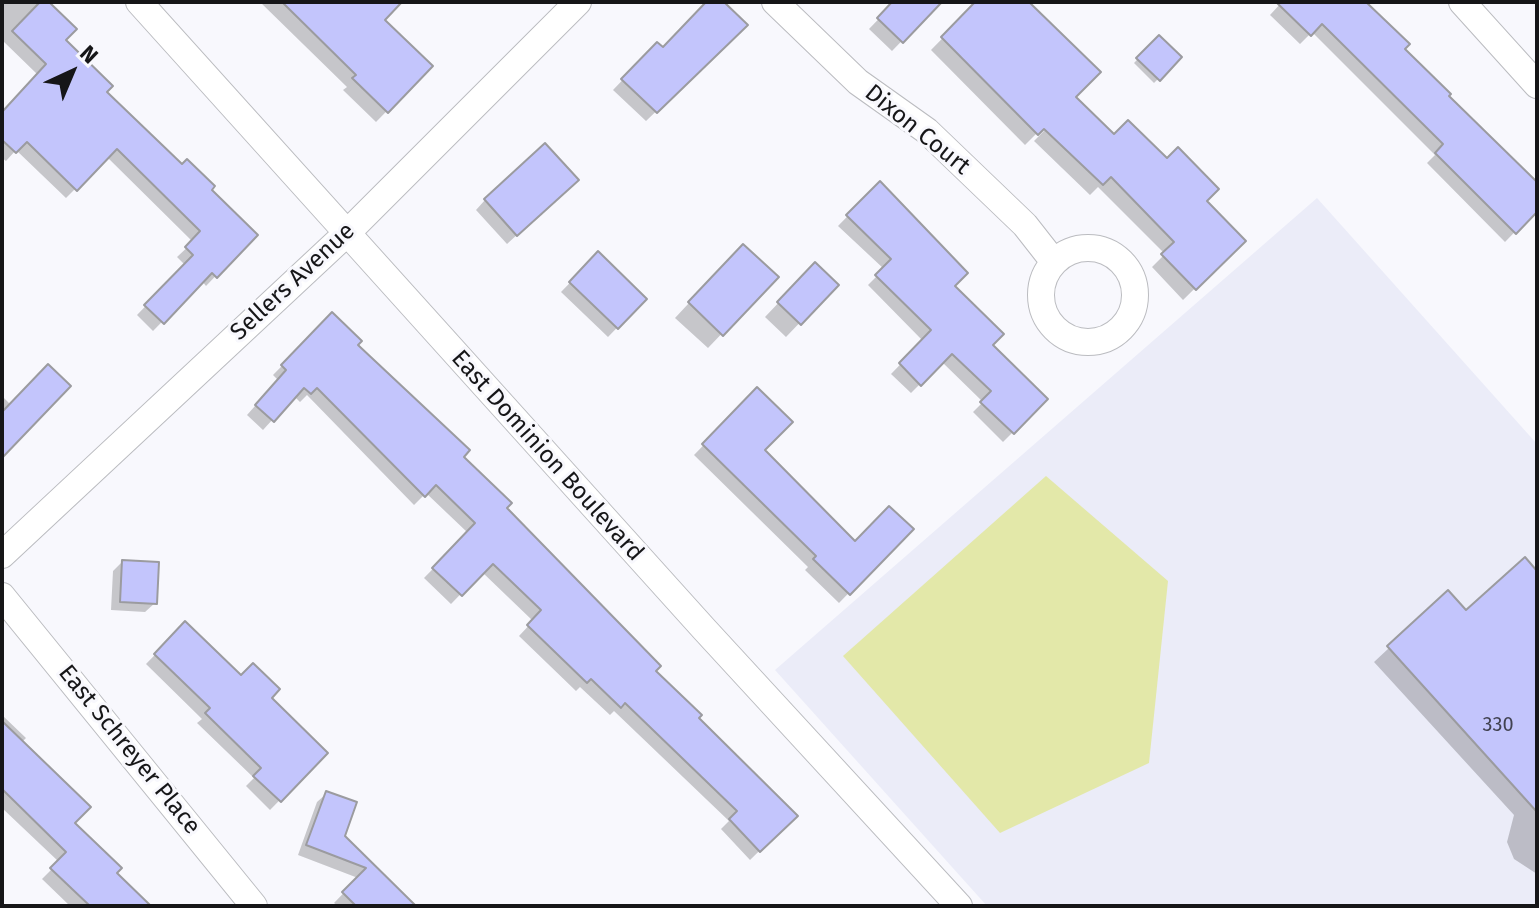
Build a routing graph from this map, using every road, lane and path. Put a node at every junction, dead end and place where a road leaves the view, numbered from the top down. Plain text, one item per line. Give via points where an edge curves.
1 (139, 2) edge
2 (578, 2) edge
3 (775, 2) edge
4 (1462, 2) edge
5 (1537, 85) edge
6 (347, 233) junction
7 (1054, 262) dead end
8 (2, 555) edge
9 (2, 596) edge
10 (254, 906) edge
11 (959, 906) edge

1 - 6 street, East Dominion Boulevard
2 - 6 street, Sellers Avenue
3 - 7 street, Dixon Court via 858,82 927,131 1025,225
4 - 5 street
6 - 8 street, Sellers Avenue
6 - 11 street, East Dominion Boulevard
9 - 10 street, East Schreyer Place

